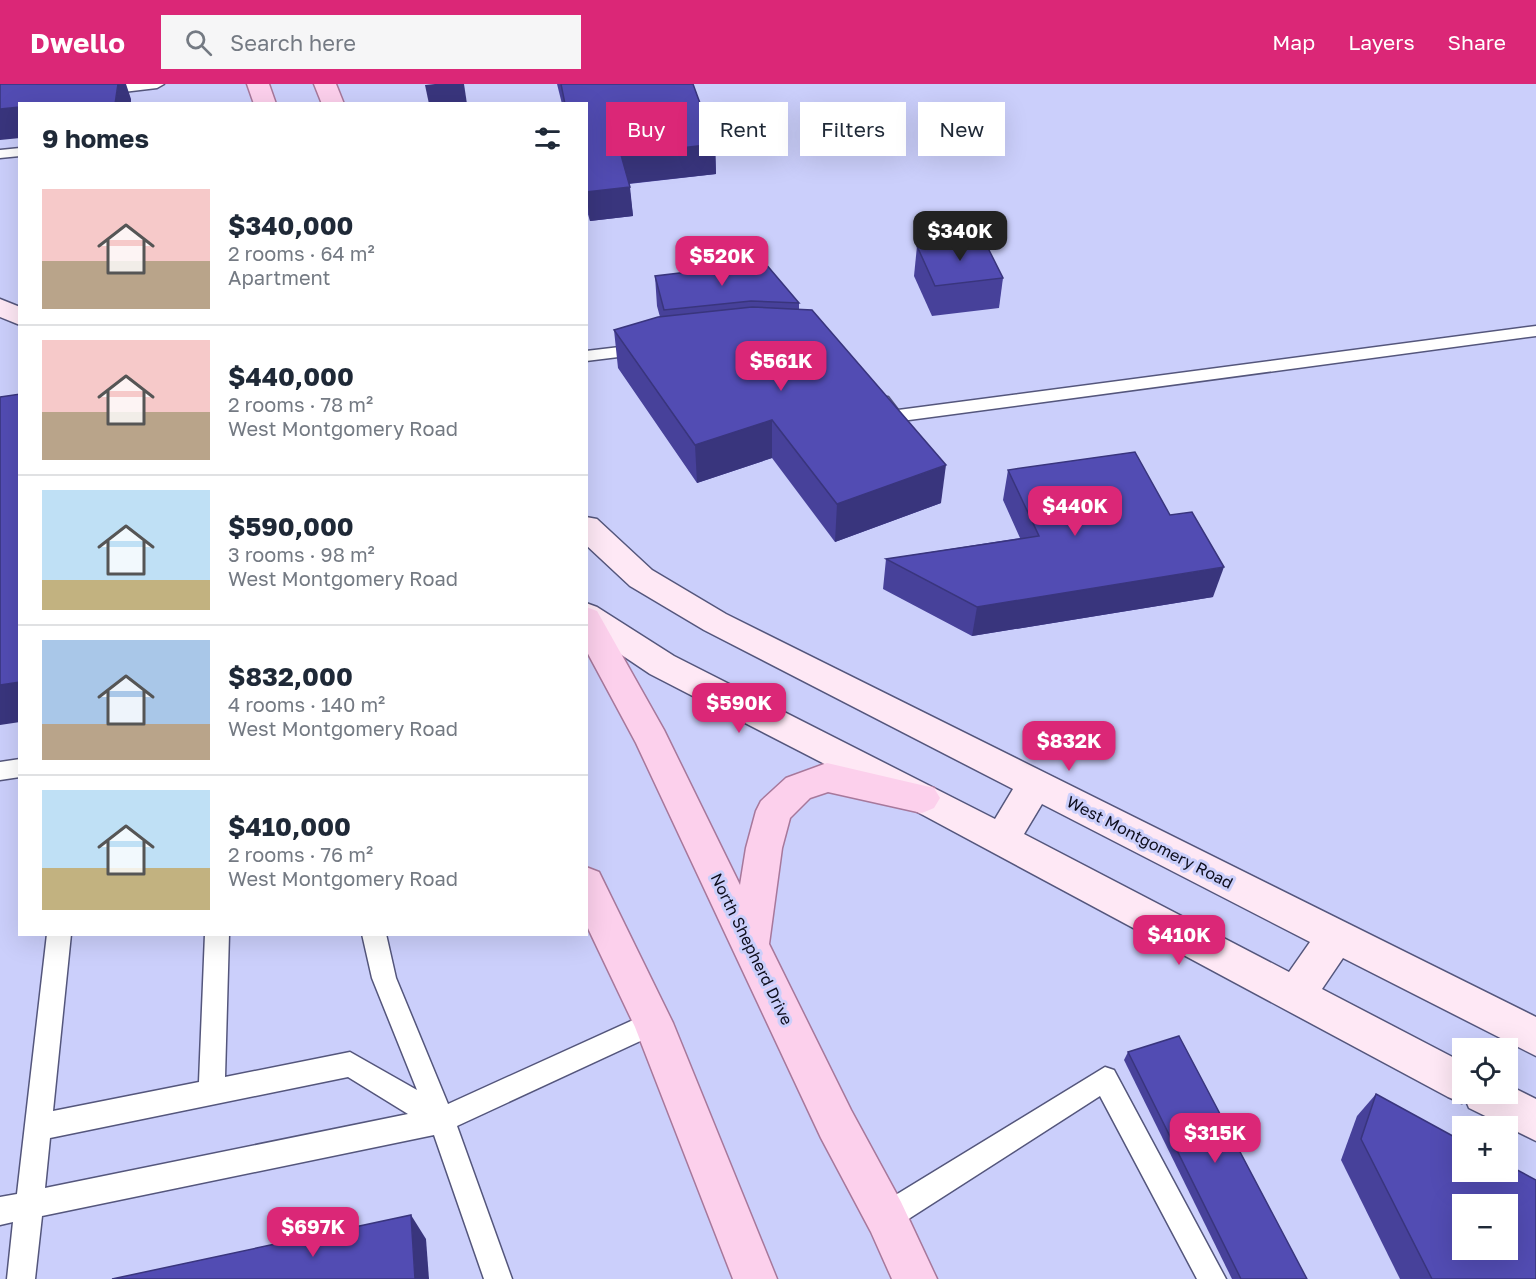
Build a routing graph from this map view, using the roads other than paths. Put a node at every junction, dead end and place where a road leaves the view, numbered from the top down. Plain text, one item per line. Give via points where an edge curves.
1 (157, 84) edge
2 (258, 84) edge
3 (325, 84) edge
4 (86, 93) edge
5 (264, 102) edge
6 (332, 102) edge
7 (18, 152) edge
8 (0, 154) edge
9 (0, 307) edge
10 (18, 316) edge
11 (1536, 331) edge
12 (663, 347) edge
13 (588, 356) edge
14 (871, 388) edge
15 (588, 529) edge
16 (588, 618) edge
17 (588, 621) edge
18 (18, 768) edge
19 (0, 771) edge
20 (1035, 784) junction
21 (922, 798) junction
22 (1001, 840) junction
23 (588, 887) edge
24 (58, 936) edge
25 (217, 936) edge
26 (374, 936) edge
27 (1336, 937) junction
28 (750, 947) junction
29 (1294, 996) junction
30 (653, 1023) junction
31 (1536, 1037) edge
32 (1452, 1078) edge
33 (212, 1092) junction
34 (1503, 1104) edge
35 (442, 1120) junction
36 (1536, 1121) edge
37 (38, 1127) junction
38 (30, 1205) junction
39 (0, 1211) edge
40 (886, 1217) junction
41 (21, 1279) edge
42 (498, 1279) edge
43 (755, 1279) edge
44 (915, 1279) edge
45 (1212, 1279) edge

1 - 4 lane
2 - 5 main road
3 - 6 main road
7 - 8 lane
9 - 10 main road
11 - 14 lane via 894,416
12 - 13 lane
15 - 20 main road, West Montgomery Road via 641,578 715,622
16 - 21 main road via 662,666
17 - 28 main road, North Shepherd Drive via 652,740
18 - 19 lane
20 - 22 main road
20 - 27 main road, West Montgomery Road
21 - 22 main road
21 - 28 main road via 827,777 798,788 774,811 764,848
22 - 29 main road
23 - 30 main road
24 - 37 lane
25 - 33 lane
26 - 35 lane via 384,978
27 - 29 main road
27 - 31 main road, West Montgomery Road
28 - 40 main road, North Shepherd Drive
29 - 32 main road
30 - 35 lane
30 - 43 main road
33 - 35 lane via 350,1064
33 - 37 lane
34 - 36 main road
35 - 38 lane
35 - 42 lane
37 - 38 lane
38 - 39 lane
38 - 41 lane
40 - 44 main road, North Shepherd Drive
40 - 45 lane via 1105,1079

